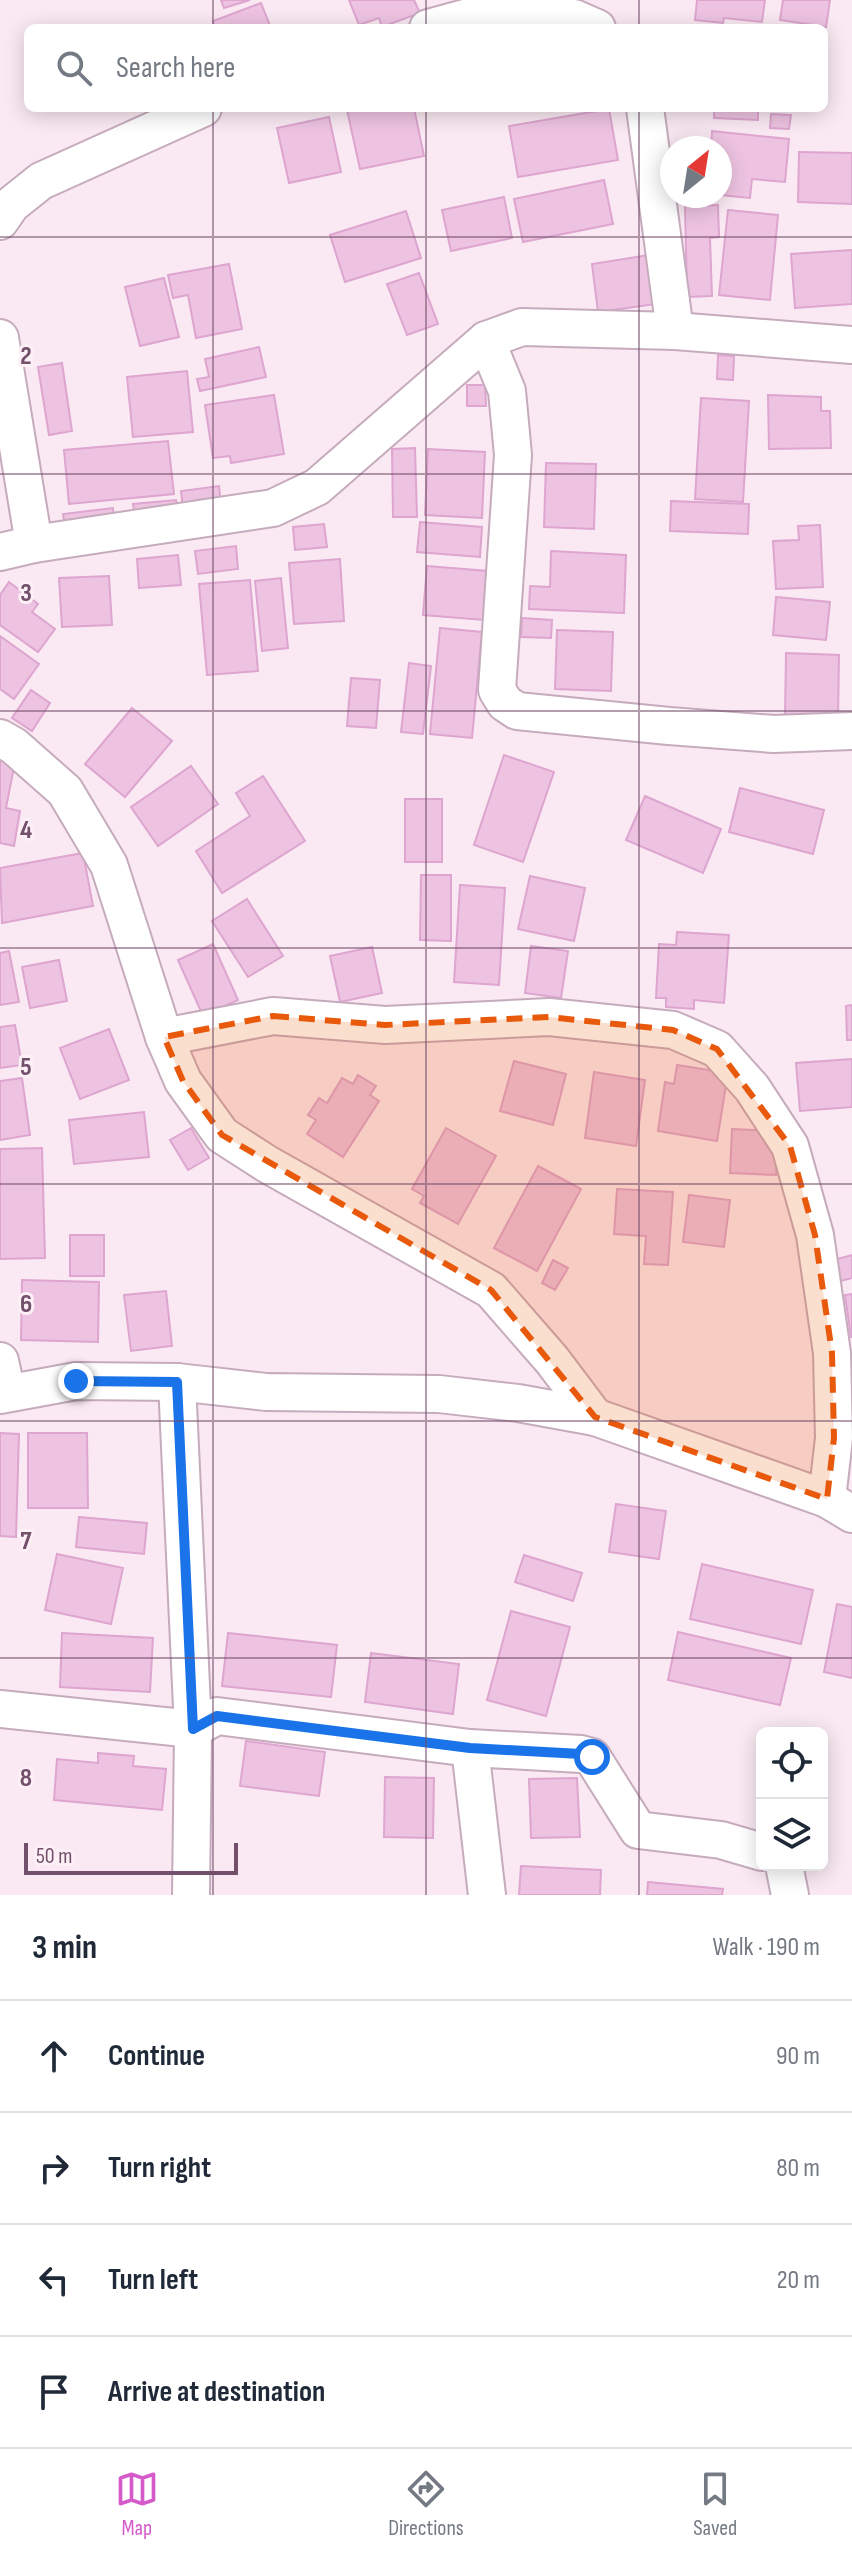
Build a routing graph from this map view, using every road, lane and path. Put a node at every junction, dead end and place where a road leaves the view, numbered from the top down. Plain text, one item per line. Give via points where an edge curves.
1 (443, 24) edge
2 (588, 24) edge
3 (194, 112) edge
4 (646, 112) edge
5 (0, 221) edge
6 (675, 331) junction
7 (0, 338) edge
8 (486, 340) junction
9 (852, 345) edge
10 (17, 548) edge
11 (852, 731) edge
12 (0, 738) edge
13 (164, 1037) junction
14 (177, 1382) junction
15 (2, 1383) edge
16 (595, 1417) junction
17 (839, 1507) edge
18 (0, 1709) edge
19 (193, 1729) junction
20 (470, 1748) junction
21 (756, 1850) edge
22 (785, 1871) edge
23 (191, 1895) edge
24 (487, 1895) edge
25 (790, 1895) edge

1 - 2 street via 476,15 574,18
3 - 5 street via 41,181
4 - 6 street
6 - 8 street via 522,327
6 - 9 street
7 - 10 street
8 - 10 street via 317,487 273,508
8 - 11 street via 507,391 513,455 497,690 505,703 517,711 669,726 774,734
12 - 13 street via 65,791 109,865
13 - 16 street via 183,1081 222,1135 491,1290
13 - 17 street via 273,1016 385,1025 549,1017 673,1030 717,1049 752,1088 790,1146 815,1235 832,1353
14 - 15 street
14 - 16 street via 266,1392 439,1394
14 - 19 street
16 - 17 street
18 - 19 street
19 - 20 street via 217,1716
19 - 23 street
20 - 21 street via 592,1757 638,1830 721,1840
20 - 24 street
22 - 25 street

